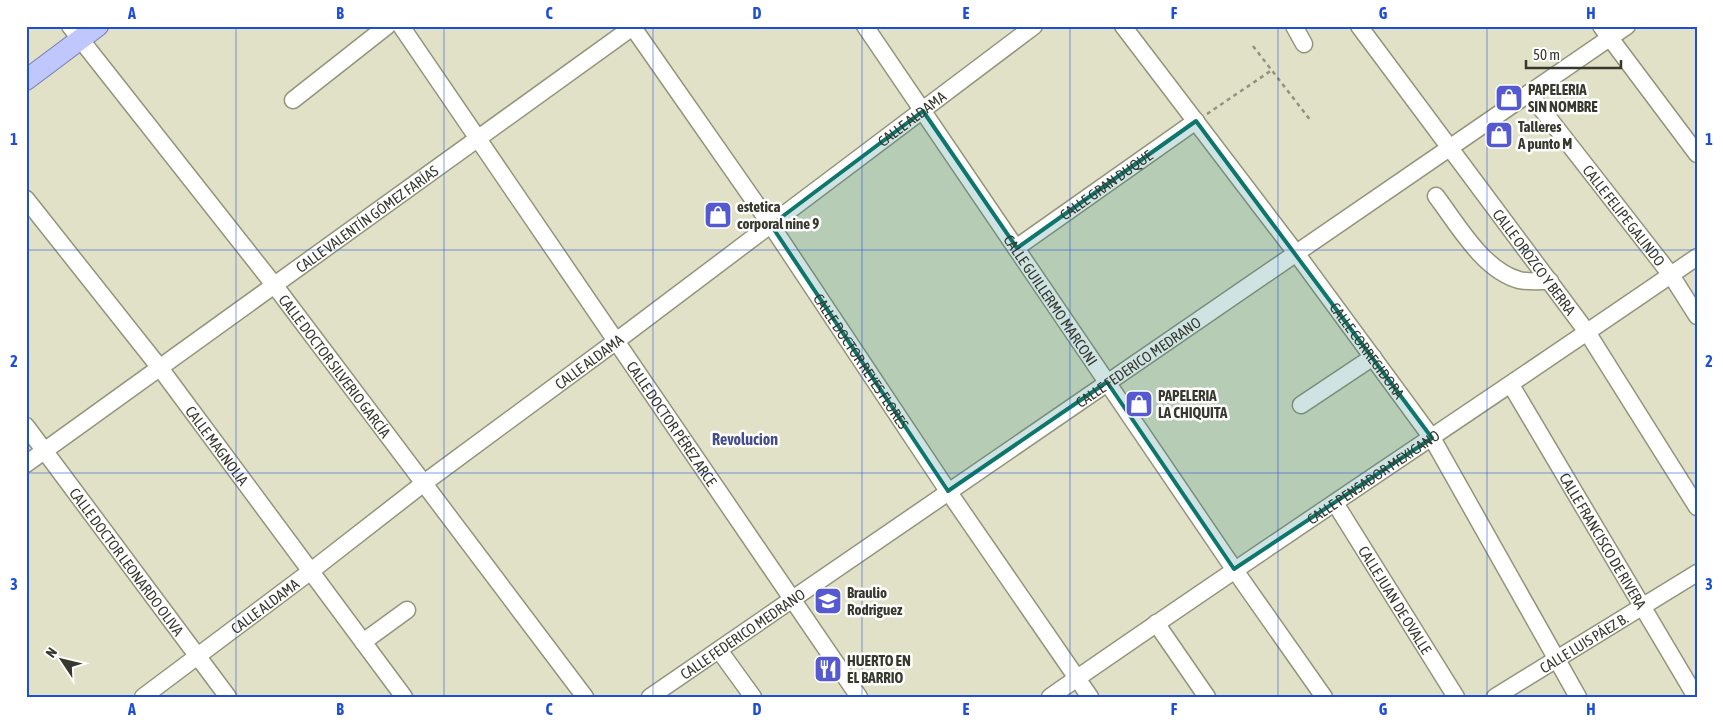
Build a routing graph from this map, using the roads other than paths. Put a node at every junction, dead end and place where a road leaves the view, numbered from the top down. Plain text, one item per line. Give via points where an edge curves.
1 (98, 26) edge
2 (387, 26) edge
3 (401, 26) edge
4 (865, 26) edge
5 (1034, 26) edge
6 (1123, 26) edge
7 (1294, 26) edge
8 (1627, 26) edge
9 (633, 27) edge
10 (1364, 28) edge
11 (1605, 32) edge
12 (75, 33) edge
13 (1304, 44) dead end
14 (26, 80) edge
15 (1529, 93) junction
16 (293, 100) dead end
17 (923, 111) junction
18 (1196, 121) junction
19 (477, 138) junction
20 (1450, 147) junction
21 (1697, 154) edge
22 (1436, 196) dead end
23 (26, 199) edge
24 (771, 226) junction
25 (1016, 248) junction
26 (1296, 253) junction
27 (1697, 257) edge
28 (1671, 275) junction
29 (1550, 280) junction
30 (275, 286) junction
31 (1697, 316) edge
32 (1588, 332) junction
33 (616, 342) junction
34 (1372, 357) junction
35 (160, 368) junction
36 (1107, 382) junction
37 (1511, 385) junction
38 (1302, 405) dead end
39 (26, 426) edge
40 (1432, 438) junction
41 (45, 450) junction
42 (26, 464) edge
43 (424, 483) junction
44 (948, 491) junction
45 (1335, 503) junction
46 (1697, 507) edge
47 (1234, 569) junction
48 (311, 571) junction
49 (1697, 573) edge
50 (791, 599) junction
51 (1641, 607) junction
52 (407, 610) dead end
53 (1156, 623) junction
54 (363, 642) junction
55 (719, 650) junction
56 (198, 656) junction
57 (1557, 659) junction
58 (1077, 678) junction
59 (143, 697) edge
60 (228, 697) edge
61 (404, 697) edge
62 (585, 697) edge
63 (650, 697) edge
64 (753, 697) edge
65 (859, 697) edge
66 (1050, 697) edge
67 (1090, 697) edge
68 (1206, 697) edge
69 (1324, 697) edge
70 (1456, 697) edge
71 (1495, 697) edge
72 (1578, 697) edge
73 (1696, 697) edge

1 - 12 main road
2 - 16 street
3 - 19 street, CALLE DOCTOR PÉREZ ARCE
4 - 17 street, CALLE GUILLERMO MARCONI
5 - 17 street, CALLE ALDAMA
6 - 18 street, CALLE CORREGIDORA
7 - 13 street
8 - 11 street, CALLE FEDERICO MEDRANO
9 - 19 street, CALLE VALENTÍN GÓMEZ FARÍAS
9 - 24 street, CALLE DOCTOR REYES FLORES
10 - 20 street, CALLE OROZCO Y BERRA
11 - 15 street, CALLE FEDERICO MEDRANO
11 - 21 street
12 - 14 main road
12 - 30 street, CALLE DOCTOR SILVERIO GARCÍA
15 - 20 street, CALLE FEDERICO MEDRANO
15 - 28 street, CALLE FELIPE GALINDO
17 - 24 street, CALLE ALDAMA
17 - 25 street, CALLE GUILLERMO MARCONI
18 - 25 street, CALLE GRAN DUQUE
18 - 26 street, CALLE CORREGIDORA
19 - 30 street, CALLE VALENTÍN GÓMEZ FARÍAS
19 - 33 street, CALLE DOCTOR PÉREZ ARCE
20 - 26 street, CALLE FEDERICO MEDRANO
20 - 29 street, CALLE OROZCO Y BERRA
22 - 29 street via 1490,264 1521,280
23 - 35 street, CALLE MAGNOLIA
24 - 33 street, CALLE ALDAMA
24 - 44 street, CALLE DOCTOR REYES FLORES
25 - 36 street, CALLE GUILLERMO MARCONI
26 - 34 street, CALLE CORREGIDORA
26 - 36 street, CALLE FEDERICO MEDRANO
27 - 28 street, CALLE PENSADOR MEXICANO
28 - 31 street, CALLE FELIPE GALINDO
28 - 32 street, CALLE PENSADOR MEXICANO
29 - 32 street, CALLE OROZCO Y BERRA
30 - 35 street, CALLE VALENTÍN GÓMEZ FARÍAS
30 - 43 street, CALLE DOCTOR SILVERIO GARCÍA
32 - 37 street, CALLE PENSADOR MEXICANO
32 - 46 street, CALLE OROZCO Y BERRA
33 - 43 street, CALLE ALDAMA
33 - 50 street, CALLE DOCTOR PÉREZ ARCE
34 - 38 street
34 - 40 street, CALLE CORREGIDORA
35 - 41 street, CALLE VALENTÍN GÓMEZ FARÍAS
35 - 48 street, CALLE MAGNOLIA
36 - 44 street, CALLE FEDERICO MEDRANO
36 - 47 street, CALLE GUILLERMO MARCONI
37 - 40 street, CALLE PENSADOR MEXICANO
37 - 51 street, CALLE FRANCISCO DE RIVERA
39 - 41 street, CALLE DOCTOR LEONARDO OLIVA
40 - 45 street, CALLE PENSADOR MEXICANO
40 - 57 street, CALLE CORREGIDORA
41 - 42 street, CALLE VALENTÍN GÓMEZ FARÍAS
41 - 56 street, CALLE DOCTOR LEONARDO OLIVA
43 - 48 street, CALLE ALDAMA
43 - 62 street, CALLE DOCTOR SILVERIO GARCÍA
44 - 50 street, CALLE FEDERICO MEDRANO
44 - 58 street, CALLE DOCTOR REYES FLORES
45 - 47 street, CALLE PENSADOR MEXICANO
45 - 70 street, CALLE JUAN DE OVALLE
47 - 53 street, CALLE PENSADOR MEXICANO
47 - 69 street, CALLE GUILLERMO MARCONI
48 - 54 street, CALLE MAGNOLIA
48 - 56 street, CALLE ALDAMA
49 - 51 street, CALLE LUIS PÁEZ B.
50 - 55 street, CALLE FEDERICO MEDRANO
50 - 65 street, CALLE DOCTOR PÉREZ ARCE
51 - 57 street, CALLE LUIS PÁEZ B.
51 - 73 street, CALLE FRANCISCO DE RIVERA
52 - 54 street
53 - 58 street, CALLE PENSADOR MEXICANO
53 - 68 street
54 - 61 street, CALLE MAGNOLIA
55 - 63 street, CALLE FEDERICO MEDRANO
55 - 64 street
56 - 59 street, CALLE ALDAMA
56 - 60 street, CALLE DOCTOR LEONARDO OLIVA
57 - 71 street, CALLE LUIS PÁEZ B.
57 - 72 street, CALLE CORREGIDORA
58 - 66 street, CALLE PENSADOR MEXICANO
58 - 67 street, CALLE DOCTOR REYES FLORES

